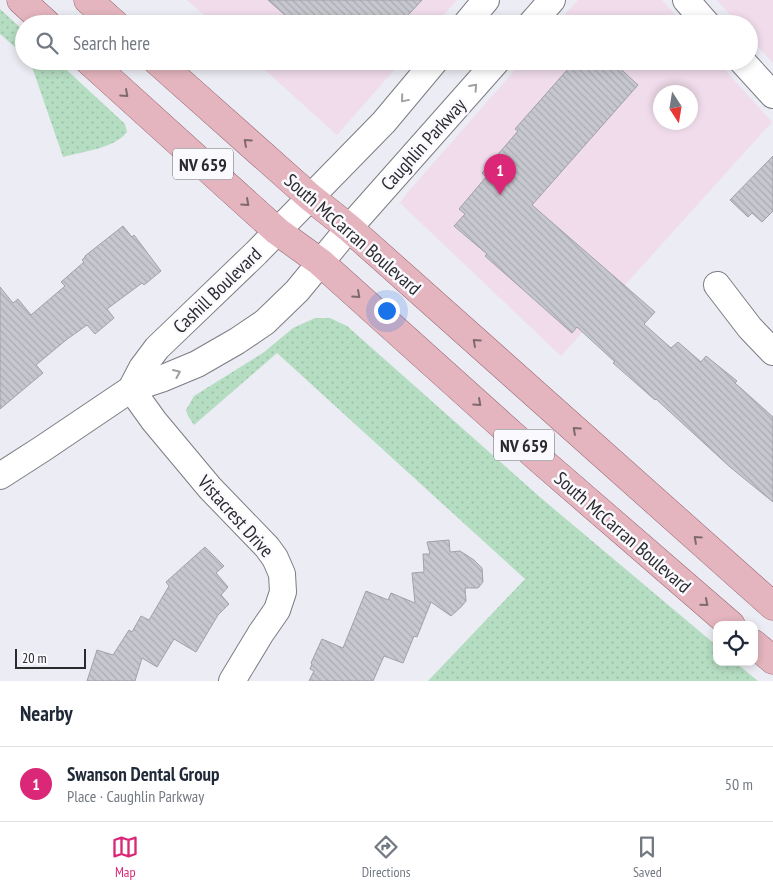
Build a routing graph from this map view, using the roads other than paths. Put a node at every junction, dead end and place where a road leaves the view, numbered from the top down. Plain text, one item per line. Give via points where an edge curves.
1 (21, 0) edge
2 (88, 0) edge
3 (486, 0) edge
4 (552, 0) edge
5 (686, 0) edge
6 (38, 15) edge
7 (105, 15) edge
8 (474, 15) edge
9 (539, 15) edge
10 (700, 15) edge
11 (99, 70) edge
12 (167, 70) edge
13 (427, 70) edge
14 (489, 70) edge
15 (750, 70) edge
16 (773, 95) edge
17 (310, 197) junction
18 (349, 228) junction
19 (278, 231) junction
20 (320, 262) junction
21 (717, 286) dead end
22 (773, 352) edge
23 (131, 389) junction
24 (0, 476) edge
25 (773, 606) edge
26 (726, 621) edge
27 (758, 647) edge
28 (773, 660) edge
29 (232, 681) edge

1 - 6 main road
2 - 7 main road
3 - 8 street
4 - 9 street
5 - 10 street
11 -> 19 main road, South McCarran Boulevard / NV 659
17 -> 12 main road, South McCarran Boulevard / NV 659
13 -> 17 street via 384,122
18 -> 14 street, Caughlin Parkway
15 - 16 street
17 - 18 main road, South McCarran Boulevard / NV 659
17 - 19 street, Cashill Boulevard
18 - 20 street, Cashill Boulevard
25 -> 18 main road, South McCarran Boulevard / NV 659
19 - 20 main road, South McCarran Boulevard / NV 659
19 - 23 street, Cashill Boulevard via 157,348
23 -> 20 street, Cashill Boulevard via 197,364 237,341 265,322 297,291
20 -> 26 main road, South McCarran Boulevard / NV 659
21 - 22 street
23 - 24 street, Cashill Boulevard
23 - 29 street, Vistacrest Drive via 210,488 267,547 282,574 283,592 277,610
27 - 28 main road

